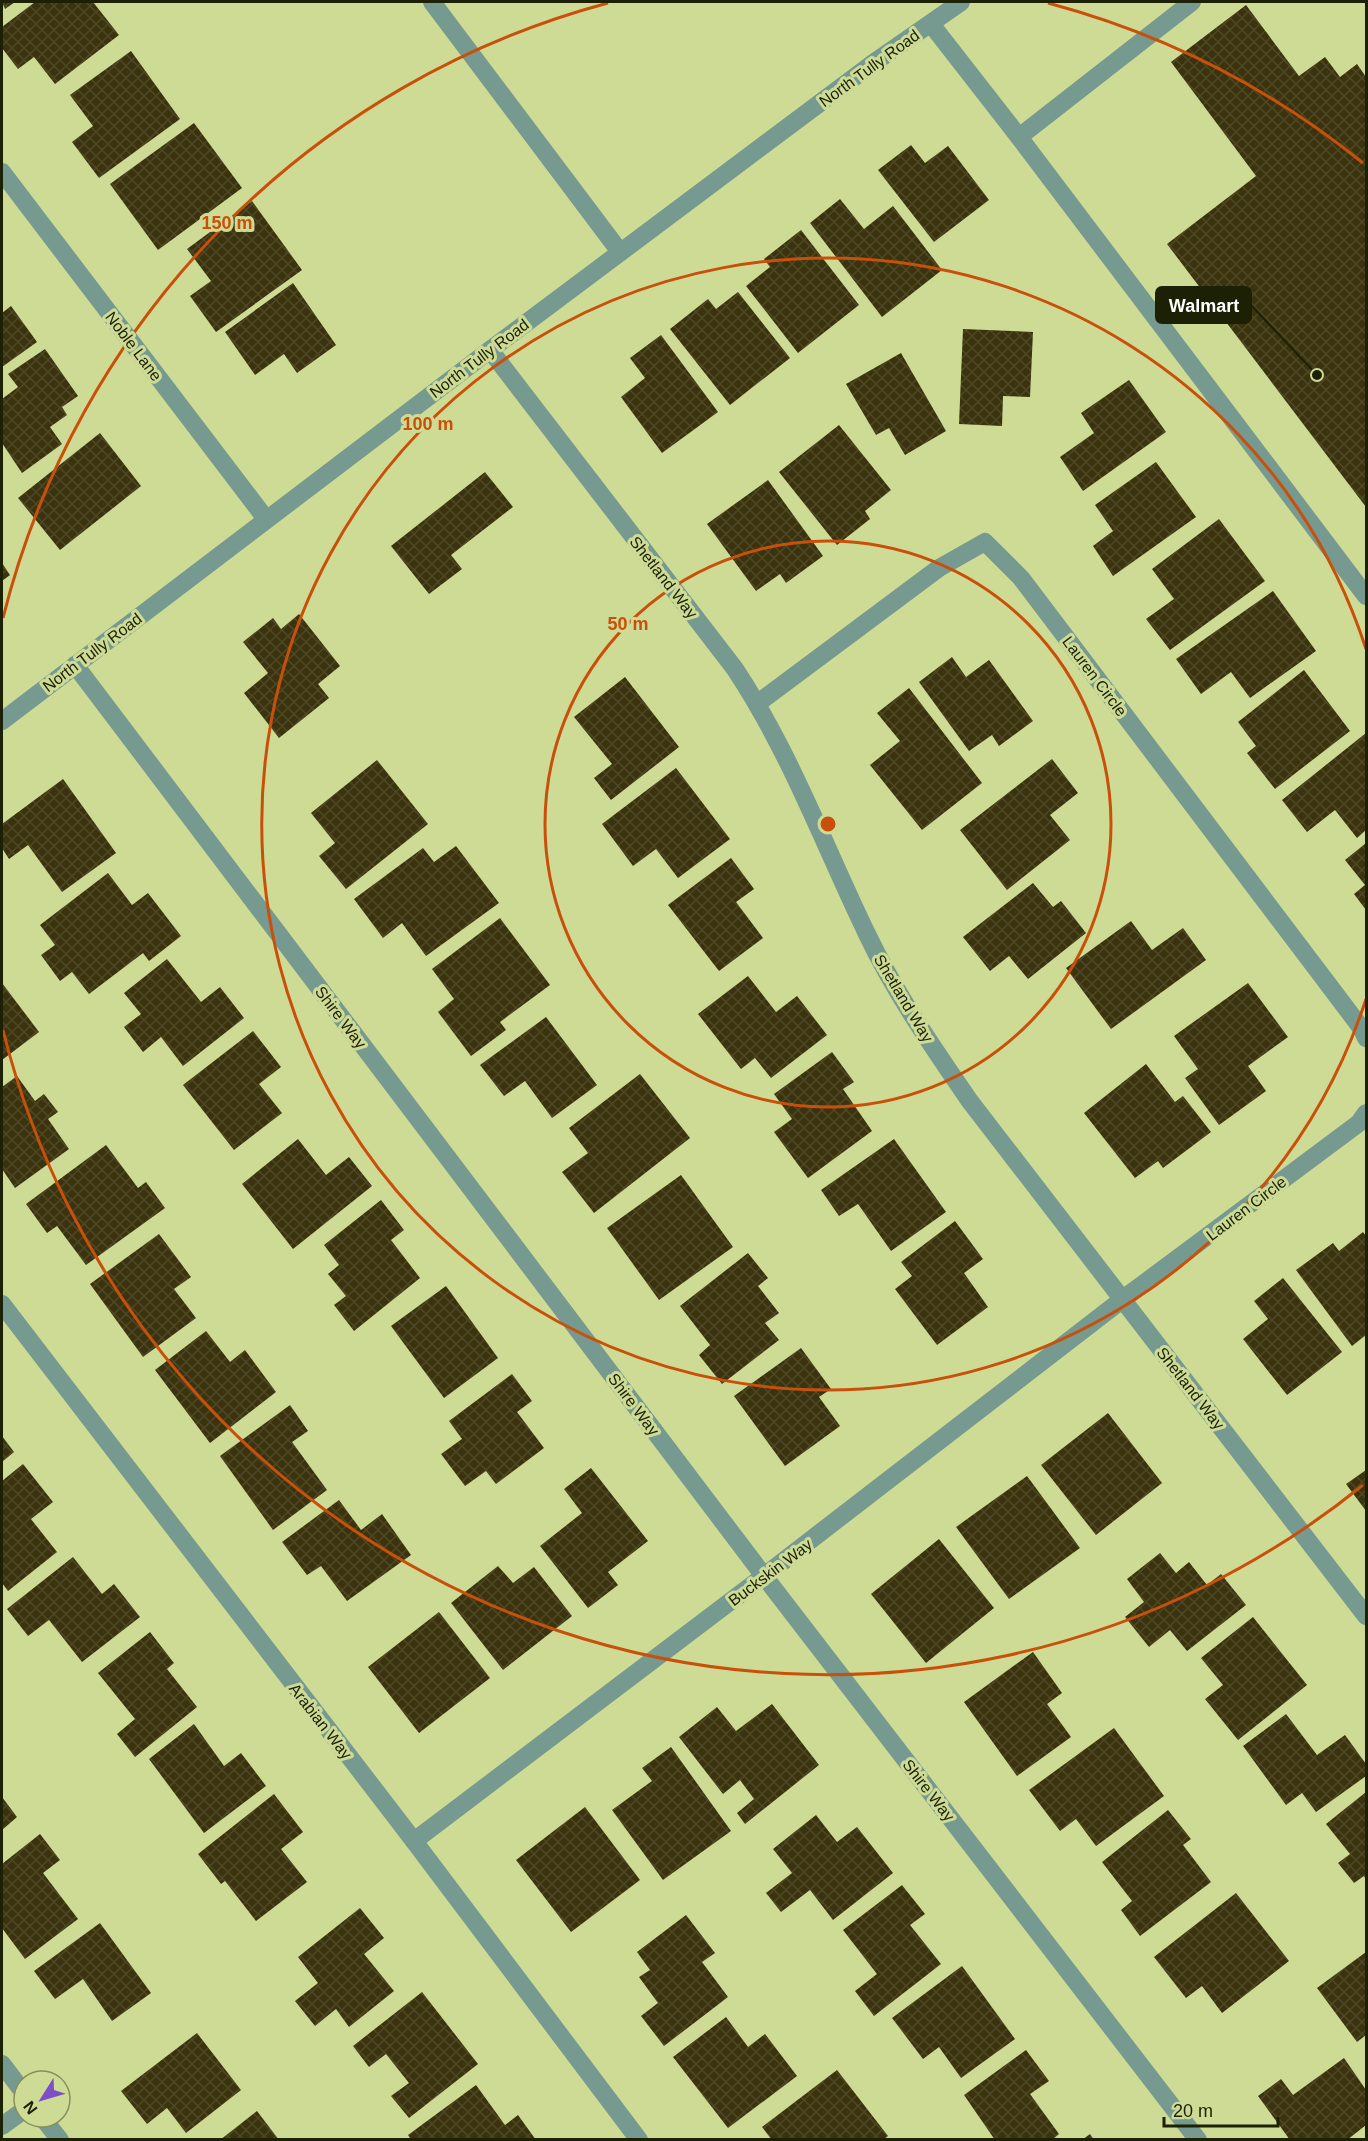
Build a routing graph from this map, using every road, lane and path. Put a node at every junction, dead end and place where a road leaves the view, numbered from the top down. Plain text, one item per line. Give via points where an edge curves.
1 (432, 2) edge
2 (962, 2) edge
3 (1192, 2) edge
4 (931, 24) junction
5 (1019, 137) junction
6 (3, 176) edge
7 (620, 252) junction
8 (490, 350) junction
9 (266, 519) junction
10 (1366, 596) edge
11 (75, 665) junction
12 (758, 703) junction
13 (2, 721) edge
14 (1366, 1038) edge
15 (1366, 1113) edge
16 (1123, 1299) junction
17 (2, 1304) edge
18 (764, 1576) junction
19 (1366, 1616) edge
20 (414, 1841) junction
21 (2, 2064) edge
22 (12, 2077) edge
23 (639, 2139) edge
24 (1198, 2139) edge

1 - 7 street
2 - 4 street, North Tully Road
3 - 5 street
4 - 5 street
4 - 7 street, North Tully Road
5 - 10 street
6 - 9 street, Noble Lane
7 - 8 street, North Tully Road
8 - 9 street, North Tully Road
8 - 12 street, Shetland Way
9 - 11 street, North Tully Road
11 - 13 street, North Tully Road
11 - 18 street, Shire Way
12 - 14 street, Lauren Circle via 939,568 986,542 1028,588
12 - 16 street, Shetland Way via 789,761 868,936 914,1018 969,1100
15 - 16 street, Lauren Circle via 1359,1123
16 - 18 street, Buckskin Way
16 - 19 street, Shetland Way
17 - 20 street, Arabian Way
18 - 20 street, Buckskin Way
18 - 24 street, Shire Way
20 - 23 street, Arabian Way
21 - 22 street

